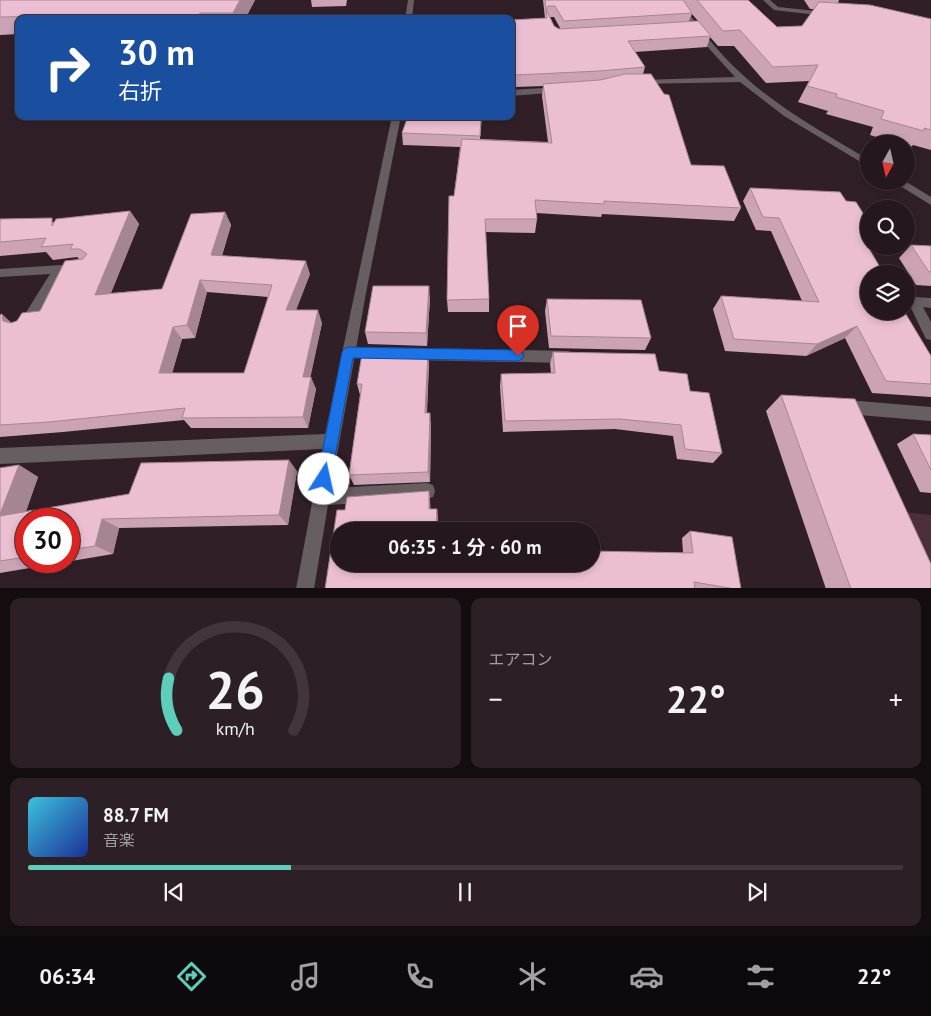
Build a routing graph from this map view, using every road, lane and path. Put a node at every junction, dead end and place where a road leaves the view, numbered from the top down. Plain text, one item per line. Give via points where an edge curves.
1 (411, 0) edge
2 (676, 0) edge
3 (766, 0) edge
4 (834, 14) edge
5 (409, 15) edge
6 (696, 28) junction
7 (686, 29) edge
8 (742, 80) junction
9 (631, 83) edge
10 (569, 90) edge
11 (515, 92) edge
12 (396, 120) edge
13 (860, 158) edge
14 (912, 190) edge
15 (931, 202) edge
16 (89, 267) edge
17 (59, 269) junction
18 (0, 274) edge
19 (931, 303) edge
20 (24, 328) edge
21 (931, 335) edge
22 (397, 353) edge
23 (582, 357) edge
24 (847, 407) edge
25 (931, 414) edge
26 (330, 442) junction
27 (0, 456) edge
28 (427, 491) edge
29 (321, 497) junction
30 (305, 588) edge

1 - 5 street
2 - 6 street
3 - 4 street via 776,9
6 - 7 street
6 - 8 street
8 - 9 street
8 - 13 street via 782,110
10 - 11 street
12 - 26 street via 353,352
14 - 15 street
16 - 17 street
17 - 18 street
17 - 20 street
19 - 21 street via 914,302
22 - 23 street
24 - 25 street
26 - 27 street
26 - 29 street
28 - 29 street
29 - 30 street

